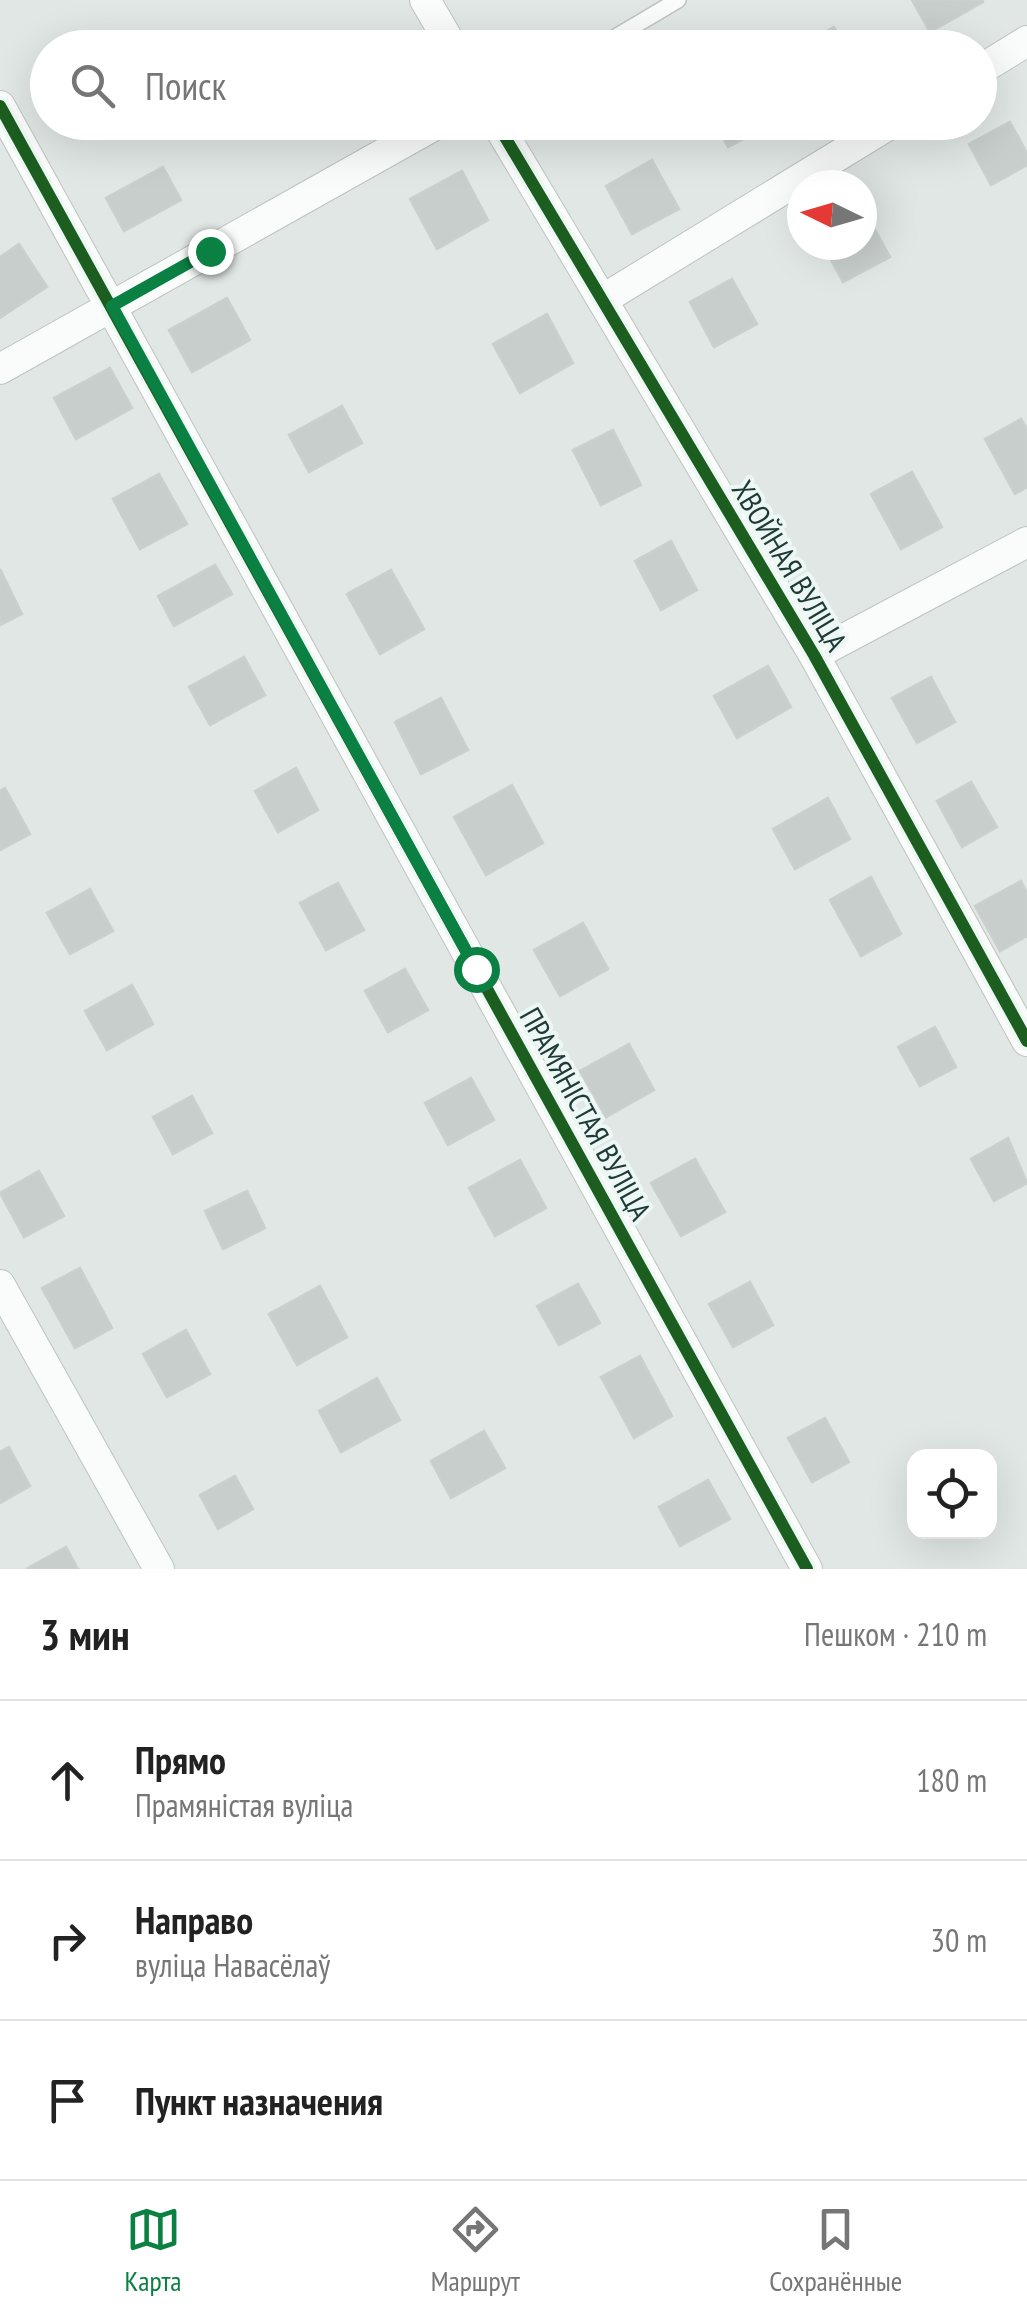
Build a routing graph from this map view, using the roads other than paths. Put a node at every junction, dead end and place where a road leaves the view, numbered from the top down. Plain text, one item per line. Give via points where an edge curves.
1 (425, 0) edge
2 (678, 0) edge
3 (442, 30) edge
4 (627, 30) edge
5 (1027, 41) edge
6 (997, 60) edge
7 (0, 106) edge
8 (408, 140) edge
9 (507, 140) edge
10 (864, 140) edge
11 (602, 300) junction
12 (112, 306) junction
13 (0, 369) edge
14 (1027, 542) edge
15 (814, 655) junction
16 (1027, 1041) edge
17 (0, 1287) edge
18 (159, 1569) edge
19 (806, 1569) edge

1 - 3 street
2 - 4 lane
5 - 6 street
7 - 12 street, ПРАМЯНІСТАЯ ВУЛІЦА
8 - 12 street
9 - 11 street, ХВОЙНАЯ ВУЛІЦА
10 - 11 street
11 - 15 street, ХВОЙНАЯ ВУЛІЦА
12 - 13 street
12 - 19 street, ПРАМЯНІСТАЯ ВУЛІЦА
14 - 15 street
15 - 16 street, ХВОЙНАЯ ВУЛІЦА
17 - 18 street

